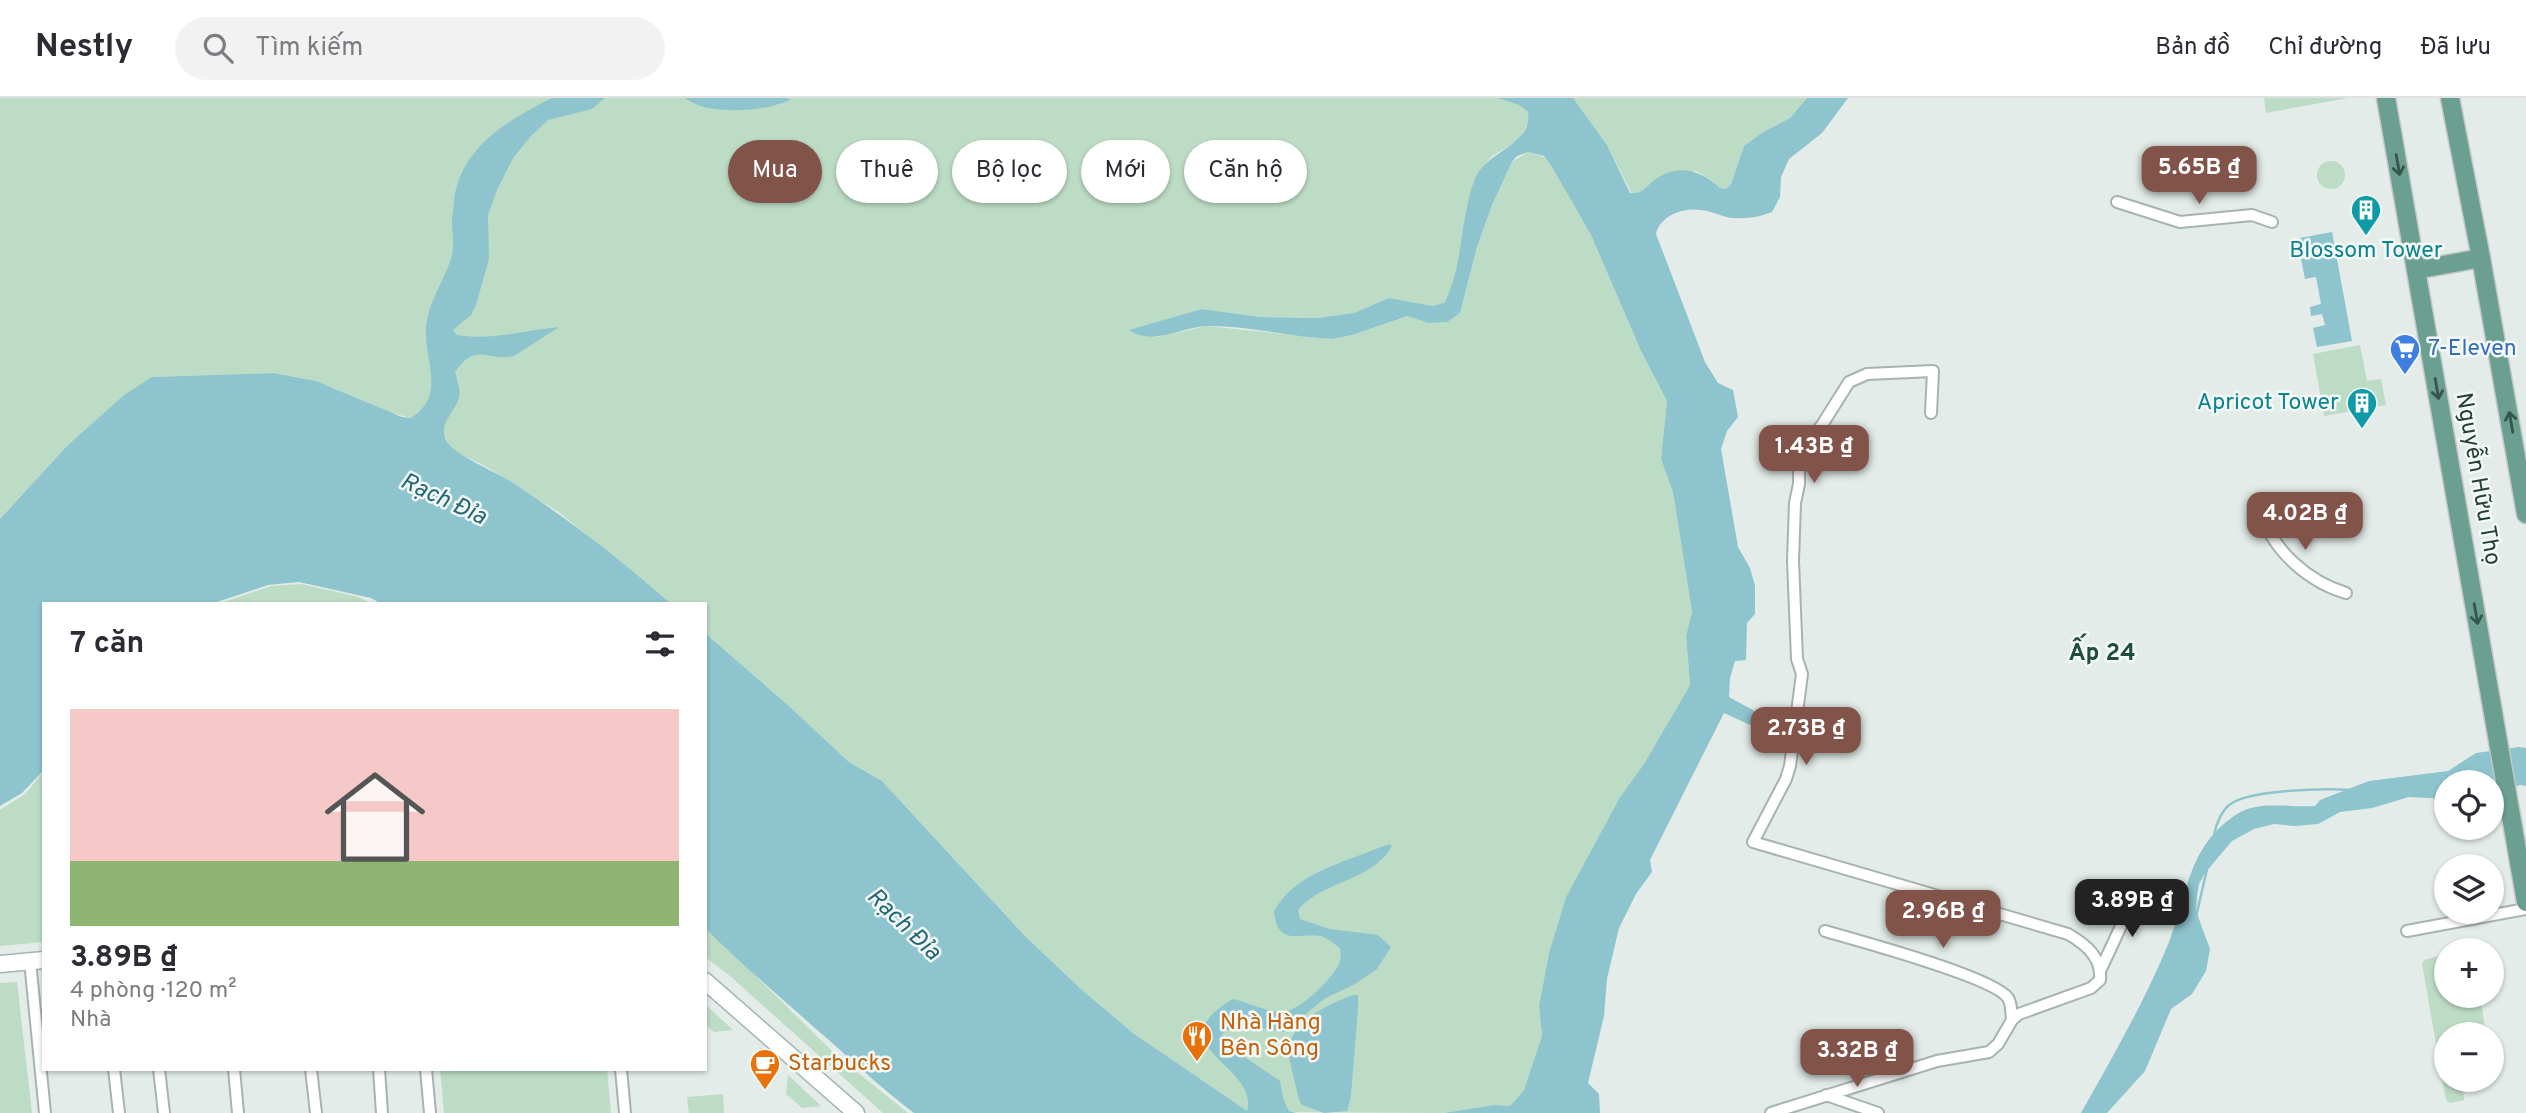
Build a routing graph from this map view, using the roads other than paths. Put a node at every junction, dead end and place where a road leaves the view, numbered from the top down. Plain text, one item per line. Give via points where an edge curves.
1 (2386, 98) edge
2 (2450, 98) edge
3 (2117, 202) dead end
4 (2272, 222) dead end
5 (2481, 258) junction
6 (2416, 270) junction
7 (1931, 413) dead end
8 (2262, 514) dead end
9 (2526, 514) edge
10 (2346, 593) dead end
11 (2135, 896) dead end
12 (2526, 902) edge
13 (2526, 909) edge
14 (1825, 931) dead end
15 (2407, 932) dead end
16 (37, 961) edge
17 (0, 964) edge
18 (2101, 969) junction
19 (707, 983) edge
20 (2012, 1020) junction
21 (42, 1055) edge
22 (43, 1071) edge
23 (114, 1071) edge
24 (159, 1071) edge
25 (234, 1071) edge
26 (311, 1071) edge
27 (379, 1071) edge
28 (426, 1071) edge
29 (621, 1071) edge
30 (1826, 1095) junction
31 (45, 1113) edge
32 (119, 1113) edge
33 (163, 1113) edge
34 (238, 1113) edge
35 (316, 1113) edge
36 (382, 1113) edge
37 (430, 1113) edge
38 (625, 1113) edge
39 (856, 1113) edge
40 (1772, 1113) edge
41 (1878, 1113) edge

1 -> 6 main road, Nguyễn Hữu Thọ
2 - 5 main road, Nguyễn Hữu Thọ
3 - 4 street via 2180,222 2252,215
5 - 6 main road
9 -> 5 main road, Nguyễn Hữu Thọ
6 -> 12 main road, Nguyễn Hữu Thọ
7 - 18 street via 1933,371 1867,374 1849,382 1804,447 1794,503 1793,561 1797,659 1802,674 1790,766 1753,842 2068,934 2097,957
8 - 10 street via 2276,543 2293,562
11 - 18 street
13 - 15 street
14 - 20 street via 1981,981 2009,1000
16 - 17 main road
16 - 21 street
18 - 20 street via 2100,980 2091,988
19 - 39 main road
20 - 30 street via 1989,1052 1937,1060
22 - 31 street
23 - 32 street
24 - 33 street
25 - 34 street
26 - 35 street
27 - 36 street
28 - 37 street
29 - 38 street
30 - 40 street
30 - 41 street

